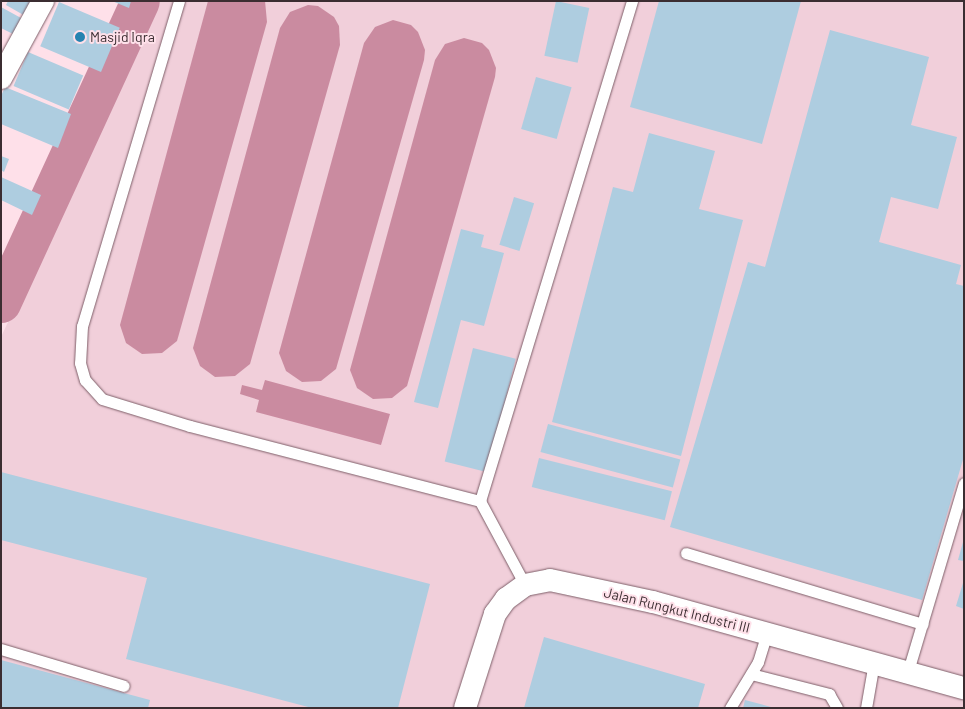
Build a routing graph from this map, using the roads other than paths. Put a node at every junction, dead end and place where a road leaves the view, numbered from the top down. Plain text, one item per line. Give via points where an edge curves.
1 (43, 1) edge
2 (179, 1) edge
3 (632, 1) edge
4 (1, 78) edge
5 (964, 483) edge
6 (480, 501) junction
7 (686, 552) dead end
8 (525, 585) junction
9 (922, 624) junction
10 (767, 633) junction
11 (1, 649) edge
12 (874, 662) junction
13 (908, 672) junction
14 (751, 674) junction
15 (124, 686) dead end
16 (964, 688) edge
17 (465, 708) edge
18 (730, 708) edge
19 (837, 708) edge
20 (866, 708) edge

1 - 4 street
2 - 6 lane via 82,326 80,363 85,380 102,399 190,426
3 - 6 lane
5 - 9 lane
6 - 8 lane
7 - 9 lane
8 - 10 street, Jalan Rungkut Industri III via 550,580 653,602
8 - 17 street, Jalan Rungkut Industri III via 506,599 495,614
9 - 13 lane
10 - 12 street, Jalan Rungkut Industri III
10 - 14 lane
11 - 15 lane
12 - 13 street, Jalan Rungkut Industri III
12 - 20 lane via 866,689
13 - 16 street, Jalan Rungkut Industri III
14 - 18 lane
14 - 19 lane via 829,694

